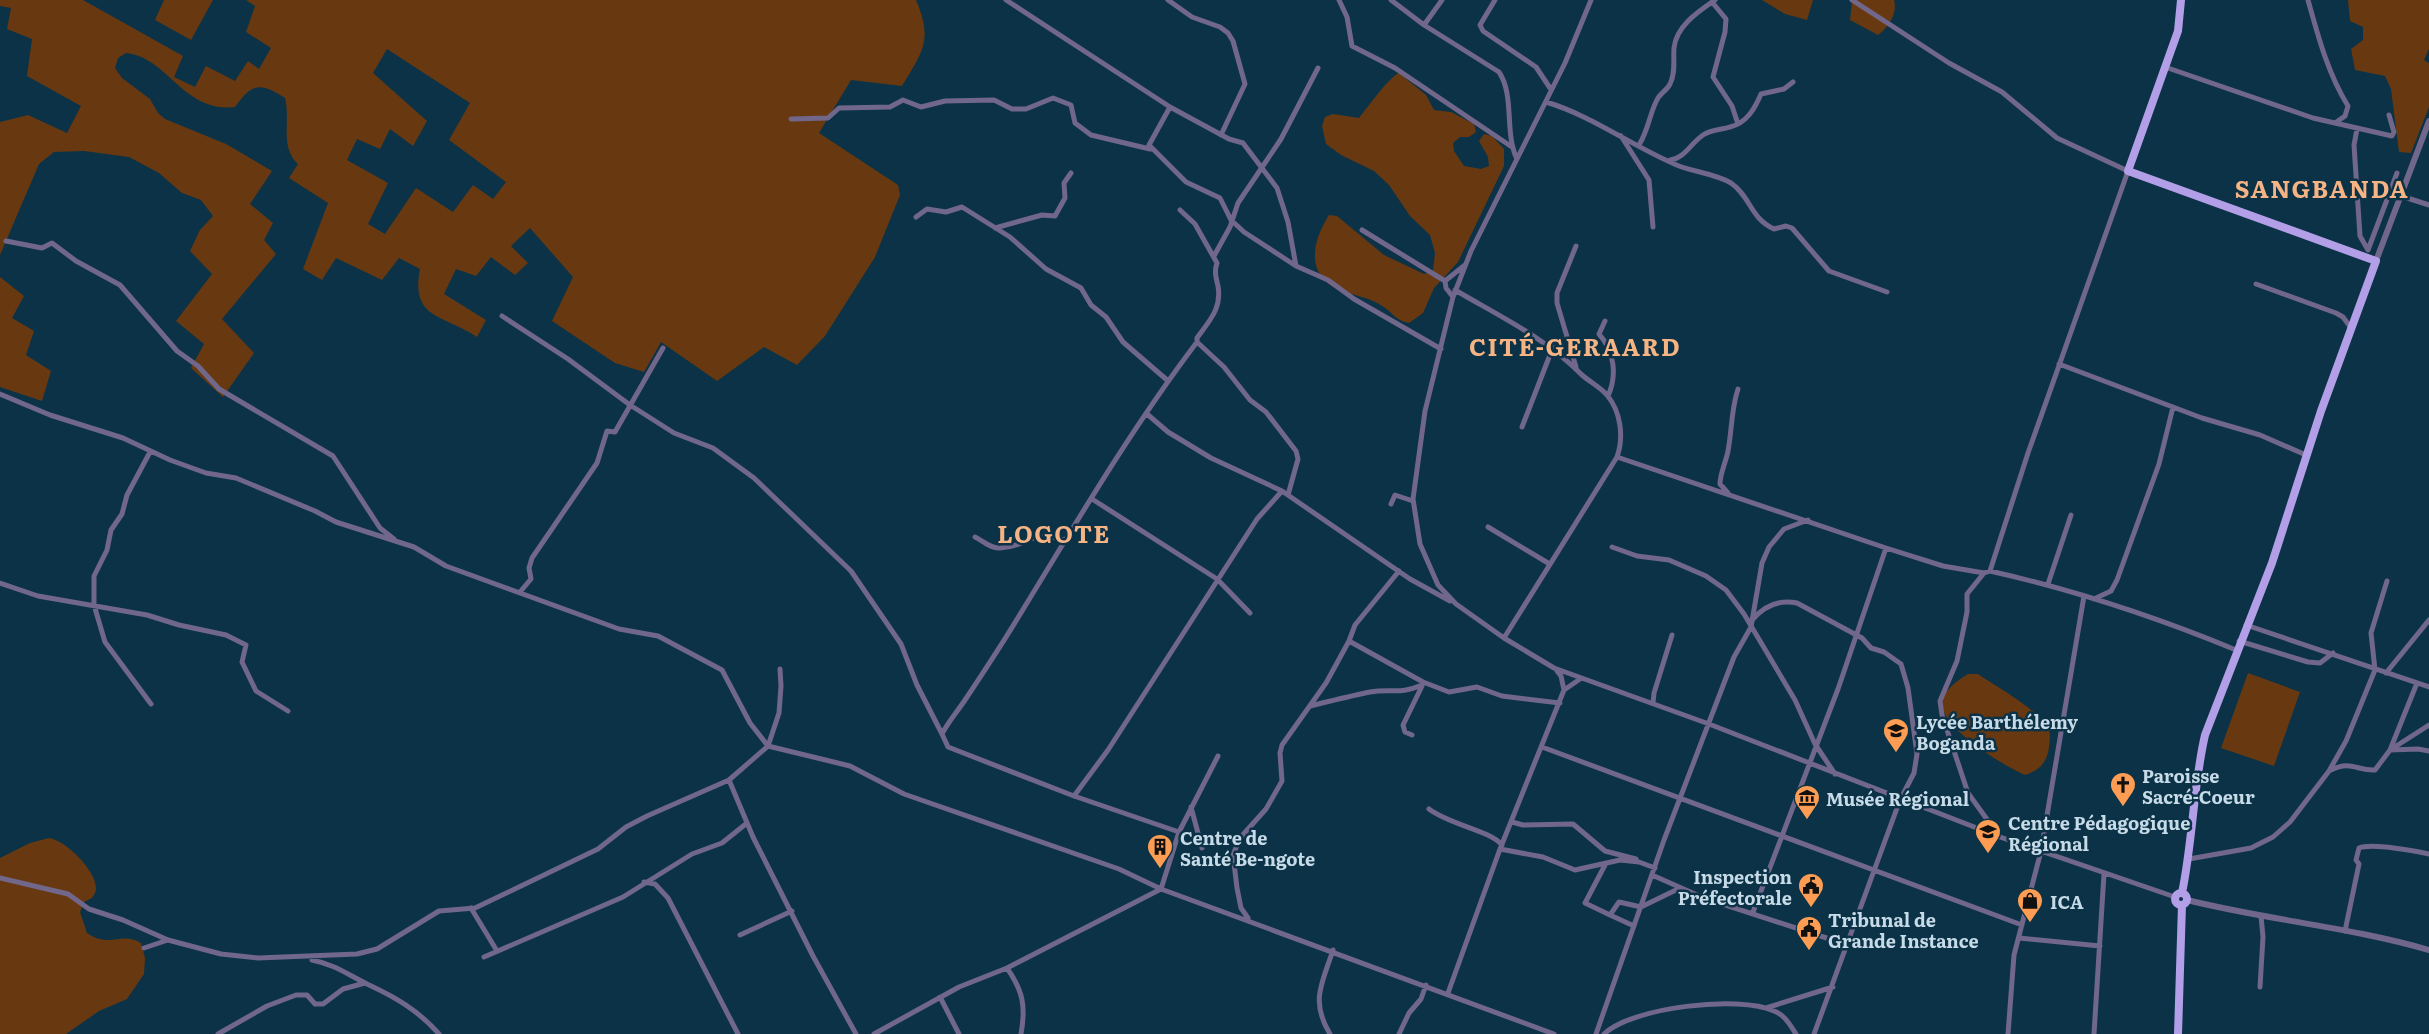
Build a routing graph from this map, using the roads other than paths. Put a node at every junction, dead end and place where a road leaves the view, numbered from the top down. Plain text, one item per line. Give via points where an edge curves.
1 (1005, 0) edge
2 (1168, 0) edge
3 (1339, 0) edge
4 (1390, 0) edge
5 (1442, 0) edge
6 (1496, 0) edge
7 (1591, 0) edge
8 (1852, 0) edge
9 (2181, 0) edge
10 (2308, 0) edge
11 (1713, 1) edge
12 (1587, 3) edge
13 (1424, 25) junction
14 (2165, 67) junction
15 (1318, 68) dead end
16 (1793, 82) dead end
17 (1550, 88) junction
18 (1546, 102) junction
19 (1170, 107) junction
20 (2389, 115) dead end
21 (791, 119) dead end
22 (2429, 122) edge
23 (2335, 123) junction
24 (1737, 124) junction
25 (2357, 129) junction
26 (1221, 135) junction
27 (1621, 136) junction
28 (1639, 145) junction
29 (1512, 147) junction
30 (1150, 149) junction
31 (1517, 159) junction
32 (1668, 160) junction
33 (1262, 166) junction
34 (2128, 171) junction
35 (1071, 173) dead end
36 (2397, 173) dead end
37 (2401, 196) junction
38 (2429, 205) edge
39 (1180, 210) dead end
40 (916, 217) dead end
41 (1231, 220) junction
42 (1653, 227) dead end
43 (995, 228) junction
44 (1362, 230) dead end
45 (6, 241) dead end
46 (1576, 246) dead end
47 (2366, 253) junction
48 (1214, 256) junction
49 (2376, 261) junction
50 (1466, 264) junction
51 (1296, 266) junction
52 (1445, 281) junction
53 (2256, 284) dead end
54 (1887, 292) dead end
55 (1454, 294) junction
56 (502, 316) dead end
57 (1605, 321) dead end
58 (2351, 328) junction
59 (1197, 342) junction
60 (1552, 347) junction
61 (663, 348) dead end
62 (1441, 349) junction
63 (2059, 364) junction
64 (1576, 368) junction
65 (1167, 380) junction
66 (1738, 389) dead end
67 (0, 394) edge
68 (1608, 396) junction
69 (630, 405) junction
70 (2173, 407) junction
71 (1147, 414) junction
72 (1522, 427) dead end
73 (150, 452) junction
74 (2306, 454) junction
75 (1617, 457) junction
76 (1282, 491) junction
77 (1729, 494) junction
78 (1288, 495) junction
79 (1092, 499) junction
80 (1413, 501) junction
81 (1391, 504) dead end
82 (2071, 515) dead end
83 (1808, 520) junction
84 (1488, 527) dead end
85 (975, 537) dead end
86 (1064, 540) junction
87 (398, 542) junction
88 (1612, 547) dead end
89 (1886, 548) junction
90 (1548, 564) junction
91 (1399, 572) junction
92 (1987, 572) junction
93 (1216, 579) junction
94 (2387, 581) dead end
95 (0, 583) edge
96 (2048, 584) junction
97 (520, 592) junction
98 (2084, 596) junction
99 (2094, 599) junction
100 (1456, 604) junction
101 (94, 605) junction
102 (1250, 614) dead end
103 (2429, 620) edge
104 (1752, 623) junction
105 (2246, 625) junction
106 (1672, 635) dead end
107 (1857, 635) junction
108 (1504, 638) junction
109 (1349, 641) junction
110 (2239, 641) junction
111 (2236, 650) junction
112 (2333, 653) junction
113 (1554, 668) junction
114 (780, 669) dead end
115 (2375, 669) junction
116 (2386, 673) junction
117 (1580, 679) junction
118 (2417, 683) junction
119 (1423, 684) junction
120 (2429, 687) edge
121 (1564, 690) junction
122 (1560, 703) junction
123 (151, 704) dead end
124 (1653, 704) junction
125 (1310, 706) junction
126 (288, 711) dead end
127 (1709, 724) junction
128 (2429, 725) edge
129 (942, 734) junction
130 (1412, 735) dead end
131 (1815, 744) junction
132 (768, 746) junction
133 (1542, 747) junction
134 (2390, 750) junction
135 (2429, 751) edge
136 (1218, 756) dead end
137 (1808, 764) junction
138 (2330, 771) junction
139 (1835, 774) junction
140 (729, 780) junction
141 (1074, 796) junction
142 (1681, 797) junction
143 (1900, 800) junction
144 (1191, 807) junction
145 (1429, 810) dead end
146 (1512, 822) junction
147 (747, 823) junction
148 (1508, 830) junction
149 (1179, 832) junction
150 (1782, 835) junction
151 (1495, 837) junction
152 (2000, 837) junction
153 (1501, 847) junction
154 (1202, 848) dead end
155 (2041, 850) junction
156 (2429, 854) edge
157 (2189, 859) junction
158 (1639, 862) junction
159 (1605, 865) junction
160 (1655, 868) junction
161 (1875, 869) junction
162 (2104, 874) junction
163 (1652, 875) junction
164 (0, 878) edge
165 (644, 882) junction
166 (1680, 888) junction
167 (1161, 889) junction
168 (2181, 899) junction
169 (471, 908) junction
170 (1641, 908) junction
171 (792, 911) junction
172 (1753, 912) junction
173 (1610, 915) junction
174 (2261, 916) junction
175 (1249, 919) junction
176 (2022, 925) junction
177 (1634, 926) junction
178 (2345, 931) junction
179 (740, 935) dead end
180 (2019, 938) junction
181 (168, 940) junction
182 (1848, 945) junction
183 (2100, 946) junction
184 (144, 948) dead end
185 (1333, 950) junction
186 (2429, 950) edge
187 (497, 951) junction
188 (484, 957) dead end
189 (304, 958) junction
190 (1007, 968) junction
191 (365, 983) junction
192 (1426, 985) junction
193 (1833, 987) junction
194 (2260, 987) dead end
195 (1448, 993) junction
196 (940, 997) junction
197 (1766, 1008) junction
198 (218, 1034) edge
199 (439, 1034) edge
200 (738, 1034) edge
201 (856, 1034) edge
202 (874, 1034) edge
203 (959, 1034) edge
204 (1021, 1034) edge
205 (1330, 1034) edge
206 (1399, 1034) edge
207 (1554, 1034) edge
208 (1596, 1034) edge
209 (1604, 1034) edge
210 (1796, 1034) edge
211 (1814, 1034) edge
212 (2008, 1034) edge
213 (2094, 1034) edge
214 (2178, 1034) edge

1 - 19 street
2 - 26 street via 1192,17 1224,29 1233,41 1245,84
3 - 29 street via 1347,17 1352,46 1395,68
4 - 13 street
5 - 13 street
6 - 17 street via 1480,25 1483,31 1536,68
7 - 12 street
8 - 34 street via 1948,63 2002,92 2057,138
9 - 14 main road via 2178,32
10 - 23 street via 2322,51 2339,94 2348,106
11 - 24 street via 1726,19 1713,77 1732,106
11 - 28 street via 1686,23 1676,37 1676,62 1670,84 1658,98
12 - 17 street via 1565,63
13 - 29 street via 1499,72 1506,82
14 - 23 street
14 - 34 main road
15 - 33 street via 1281,139
16 - 24 street via 1784,90 1761,94 1755,109
17 - 18 street
18 - 27 street
18 - 31 street
19 - 26 street
19 - 30 street via 1151,139
20 - 25 street via 2392,136
21 - 30 street via 828,118 839,108 890,107 903,100 921,106 945,101 994,100 1012,109 1026,109 1053,98 1071,105 1075,123 1091,135
22 - 37 street
23 - 25 street
24 - 32 street via 1705,133 1677,159
25 - 47 street via 2354,145 2360,236
26 - 33 street via 1243,143
27 - 28 street
27 - 42 street via 1649,180
28 - 32 street
29 - 31 street
30 - 41 street via 1186,182 1220,198
31 - 50 street
32 - 54 street via 1726,180 1739,189 1755,217 1774,229 1786,225 1792,228 1829,270
33 - 41 street
33 - 51 street via 1277,188
34 - 47 main road
34 - 63 street
35 - 43 street via 1064,183 1065,198 1055,216 1042,215
36 - 47 street
37 - 38 street
37 - 49 street
39 - 48 street via 1195,224
40 - 43 street via 927,209 946,212 962,207
41 - 48 street
41 - 51 street
43 - 65 street via 1046,268 1081,288 1123,342
44 - 52 street
45 - 87 street via 42,248 52,243 120,285 177,351 219,389 333,456 380,528
46 - 64 street via 1557,293
47 - 49 main road
48 - 59 street via 1218,309
49 - 58 main road
50 - 52 street
50 - 55 street
51 - 62 street via 1328,280
52 - 55 street via 1446,288
53 - 58 street via 2336,313
55 - 60 street
55 - 62 street
56 - 69 street
57 - 68 street via 1599,334 1615,375
58 - 74 main road
59 - 65 street
59 - 78 street via 1266,412 1296,450 1298,459
60 - 64 street
60 - 72 street
61 - 69 street
62 - 80 street via 1425,411
63 - 70 street
63 - 92 street
64 - 68 street
65 - 71 street
66 - 77 street via 1728,455 1720,478
67 - 73 street via 123,438
68 - 75 street via 1620,428
69 - 97 street via 615,432 607,431 597,463 532,558 531,579
69 - 129 street via 674,433 713,448 754,478 851,571 901,644
70 - 74 street
70 - 99 street via 2159,464 2117,580 2111,591
71 - 76 street via 1211,458
71 - 79 street
73 - 87 street via 206,473 236,478 336,522
73 - 101 street via 111,530 107,550 94,576
74 - 105 main road via 2272,563
75 - 77 street
75 - 90 street
76 - 78 street
76 - 93 street via 1257,519
77 - 83 street
78 - 91 street
79 - 86 street
79 - 93 street
80 - 81 street via 1395,495
80 - 100 street via 1420,544 1429,568
82 - 96 street
83 - 89 street
83 - 104 street via 1787,526 1769,547 1760,573
84 - 90 street
85 - 86 street via 999,549 1036,536
86 - 129 street
87 - 97 street via 446,566
88 - 104 street via 1637,556 1669,560 1706,576 1726,590
89 - 92 street via 1943,566
89 - 107 street
90 - 108 street
91 - 100 street
91 - 109 street via 1355,625
92 - 96 street
92 - 152 street via 1967,594 1957,661 1940,701 1968,793
93 - 102 street
93 - 141 street via 1108,750
94 - 115 street via 2371,633
95 - 101 street via 38,596
96 - 98 street
97 - 132 street via 619,628 658,636 709,662 727,676 750,723
98 - 99 street
98 - 155 street
99 - 111 street
100 - 108 street
101 - 123 street via 105,642
101 - 126 street via 226,635 246,645 242,662 256,691
103 - 116 street
104 - 107 street via 1771,605 1789,602
104 - 127 street via 1734,657
104 - 131 street
105 - 110 main road
105 - 112 street
106 - 124 street
107 - 131 street
107 - 143 street via 1871,648 1894,658 1905,671 1917,765
108 - 113 street
109 - 119 street
109 - 125 street
110 - 111 main road
110 - 112 street via 2308,662 2320,663
111 - 157 main road via 2201,754
112 - 115 street
113 - 117 street
113 - 121 street via 1561,676
114 - 132 street via 778,713
115 - 116 street
115 - 138 street
116 - 118 street
117 - 121 street
117 - 124 street
118 - 120 street
118 - 134 street
119 - 122 street via 1449,692 1477,687 1492,695
119 - 125 street via 1401,693 1346,695
119 - 130 street via 1403,725 1405,732
121 - 122 street
122 - 133 street
124 - 127 street
125 - 175 street via 1282,745 1283,773 1275,795 1235,848 1237,888 1241,908
127 - 137 street
127 - 142 street
128 - 134 street
129 - 141 street via 948,747
131 - 137 street
131 - 139 street
132 - 140 street
132 - 167 street via 849,766 903,794 1119,868
133 - 142 street
133 - 146 street
134 - 135 street
134 - 138 street via 2375,770 2341,765
136 - 144 street
137 - 139 street
137 - 150 street
138 - 157 street via 2290,822 2272,837 2251,848
139 - 143 street
140 - 147 street
140 - 169 street via 647,816 598,849
141 - 149 street
142 - 150 street
142 - 160 street
143 - 152 street
143 - 161 street
144 - 149 street
144 - 154 street
145 - 151 street via 1459,826
146 - 148 street
146 - 158 street via 1573,824 1605,851
147 - 165 street via 722,843 692,854
147 - 171 street
148 - 151 street
148 - 153 street
149 - 167 street
150 - 161 street
150 - 172 street
151 - 153 street
152 - 155 street
153 - 159 street via 1575,870
153 - 195 street
155 - 162 street
155 - 176 street
156 - 178 street via 2400,848 2359,848
157 - 168 main road
158 - 159 street via 1620,860
158 - 160 street
159 - 173 street via 1585,903
160 - 163 street
161 - 176 street
161 - 182 street
162 - 168 street
162 - 183 street
163 - 166 street
163 - 170 street
164 - 181 street via 68,894 89,909
165 - 187 street via 616,900
165 - 200 street via 655,884 668,898
166 - 170 street
166 - 172 street
167 - 175 street
167 - 190 street
168 - 174 street
168 - 214 main road
169 - 187 street
169 - 189 street via 439,911 377,949
170 - 173 street via 1619,902
170 - 177 street
171 - 179 street
171 - 201 street
172 - 182 street
173 - 177 street
174 - 178 street
174 - 194 street
175 - 185 street
176 - 180 street
177 - 208 street
178 - 186 street
180 - 183 street
180 - 212 street via 2014,955
181 - 184 street
181 - 189 street via 241,957
182 - 193 street
183 - 213 street
185 - 192 street
185 - 205 street via 1318,997 1318,1009
187 - 188 street
189 - 191 street via 335,965
190 - 196 street
190 - 204 street via 1024,1000
191 - 198 street via 344,989 322,1004 315,1004 307,995 286,997
191 - 199 street via 413,1008
192 - 195 street
192 - 206 street
193 - 197 street
193 - 211 street
195 - 207 street
196 - 202 street
196 - 203 street
197 - 209 street via 1730,1004 1649,1011 1612,1026
197 - 210 street via 1784,1017

